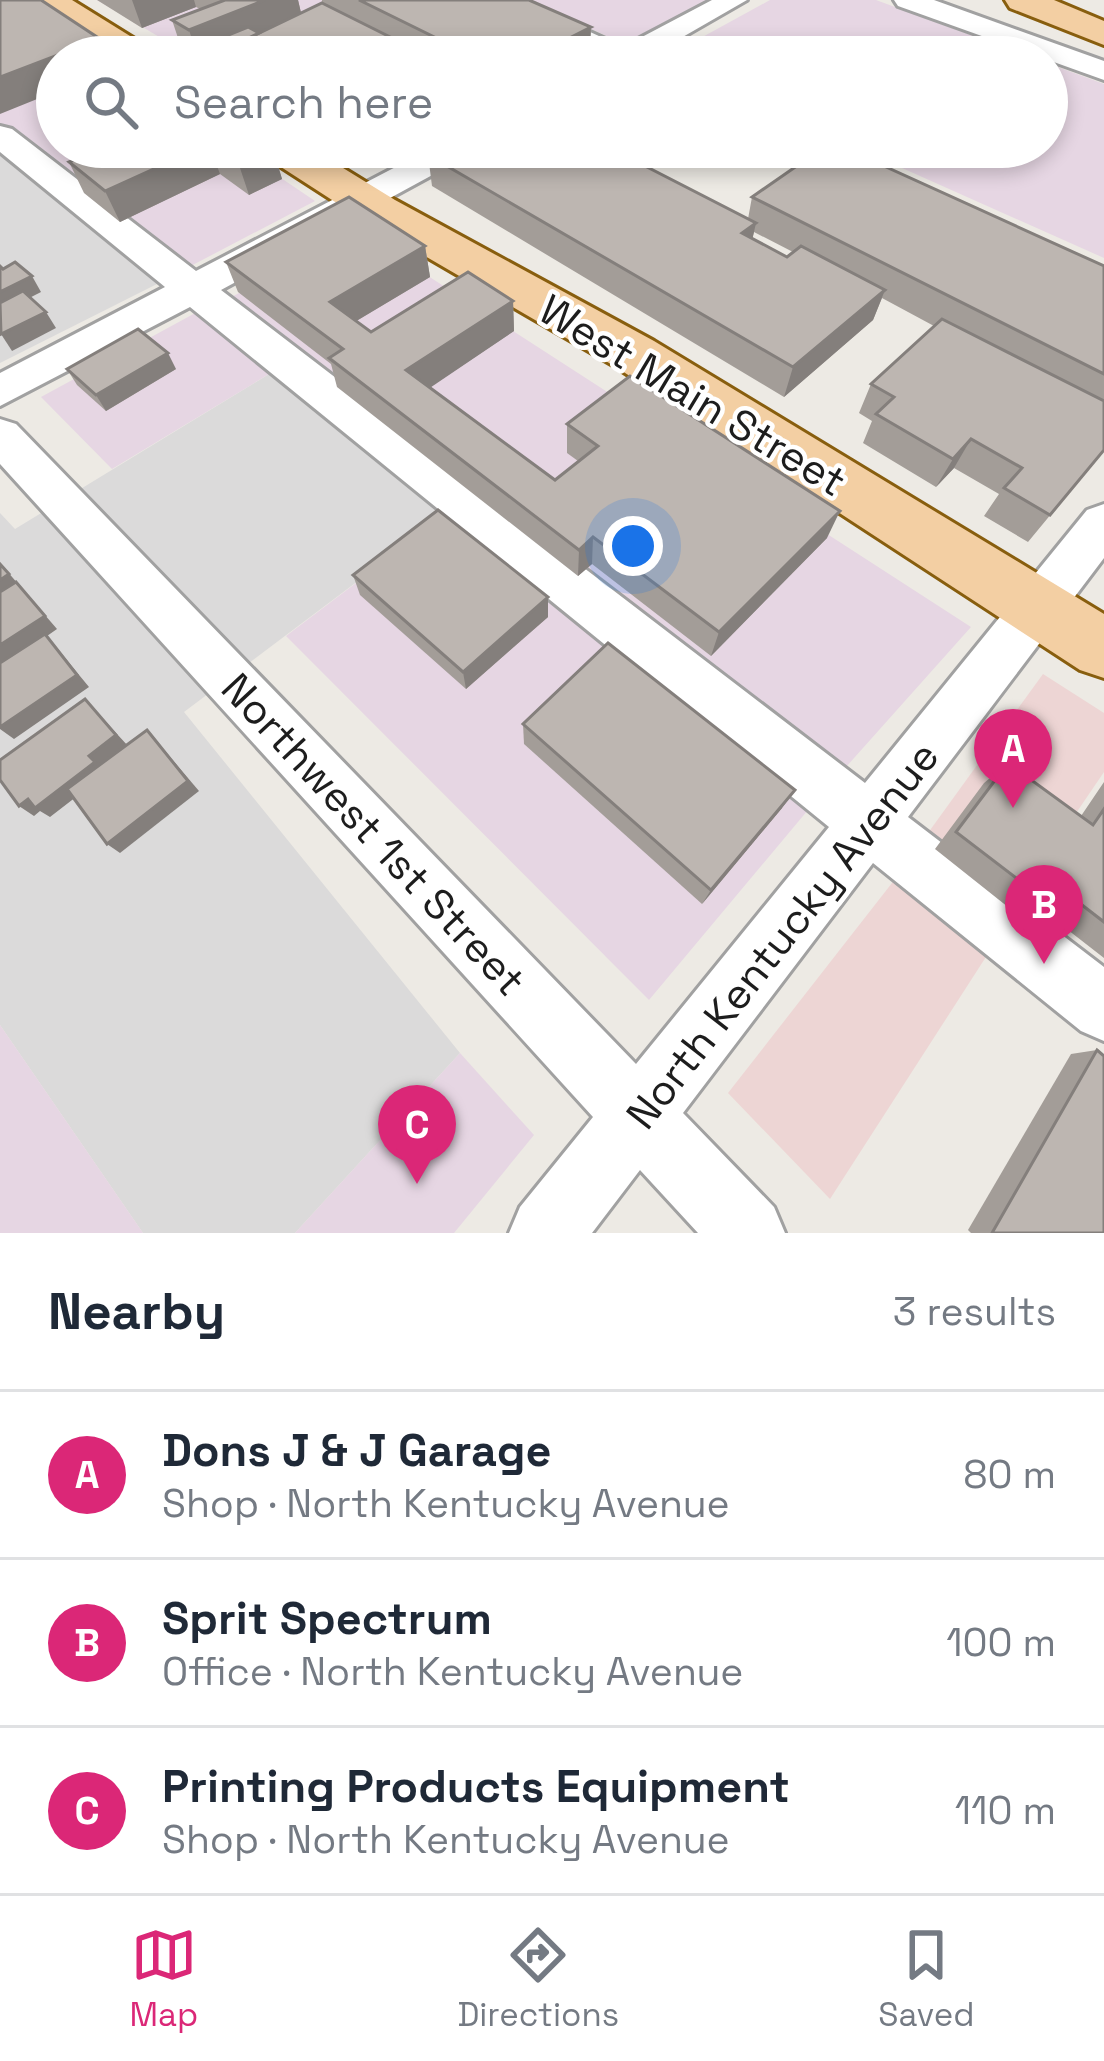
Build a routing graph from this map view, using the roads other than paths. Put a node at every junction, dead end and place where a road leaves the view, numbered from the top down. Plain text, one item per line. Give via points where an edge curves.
1 (46, 0) edge
2 (497, 0) edge
3 (734, 0) edge
4 (908, 0) edge
5 (1023, 0) edge
6 (1048, 0) edge
7 (1104, 18) edge
8 (1104, 34) edge
9 (103, 36) edge
10 (577, 36) edge
11 (665, 36) edge
12 (1007, 36) edge
13 (1068, 58) edge
14 (1104, 71) edge
15 (0, 136) edge
16 (36, 165) edge
17 (40, 168) edge
18 (313, 168) edge
19 (420, 168) edge
20 (362, 199) junction
21 (192, 289) junction
22 (0, 391) edge
23 (0, 435) edge
24 (1104, 523) edge
25 (1039, 608) junction
26 (1104, 649) edge
27 (870, 824) junction
28 (1104, 1008) edge
29 (638, 1116) junction
30 (546, 1233) edge
31 (748, 1233) edge

1 - 9 main road
2 - 10 street
3 - 11 street
4 - 12 street
5 - 8 main road
6 - 7 main road
13 - 14 street
15 - 16 street
17 - 21 street
18 - 20 main road, West Main Street
19 - 20 street
20 - 21 street
20 - 25 main road, West Main Street via 635,354
21 - 22 street
21 - 27 street
23 - 29 street, Northwest 1st Street
24 - 25 street, North Kentucky Avenue
25 - 26 main road, West Main Street
25 - 27 street, North Kentucky Avenue
27 - 28 street
27 - 29 street, North Kentucky Avenue
29 - 30 street, North Kentucky Avenue
29 - 31 street, Northwest 1st Street

